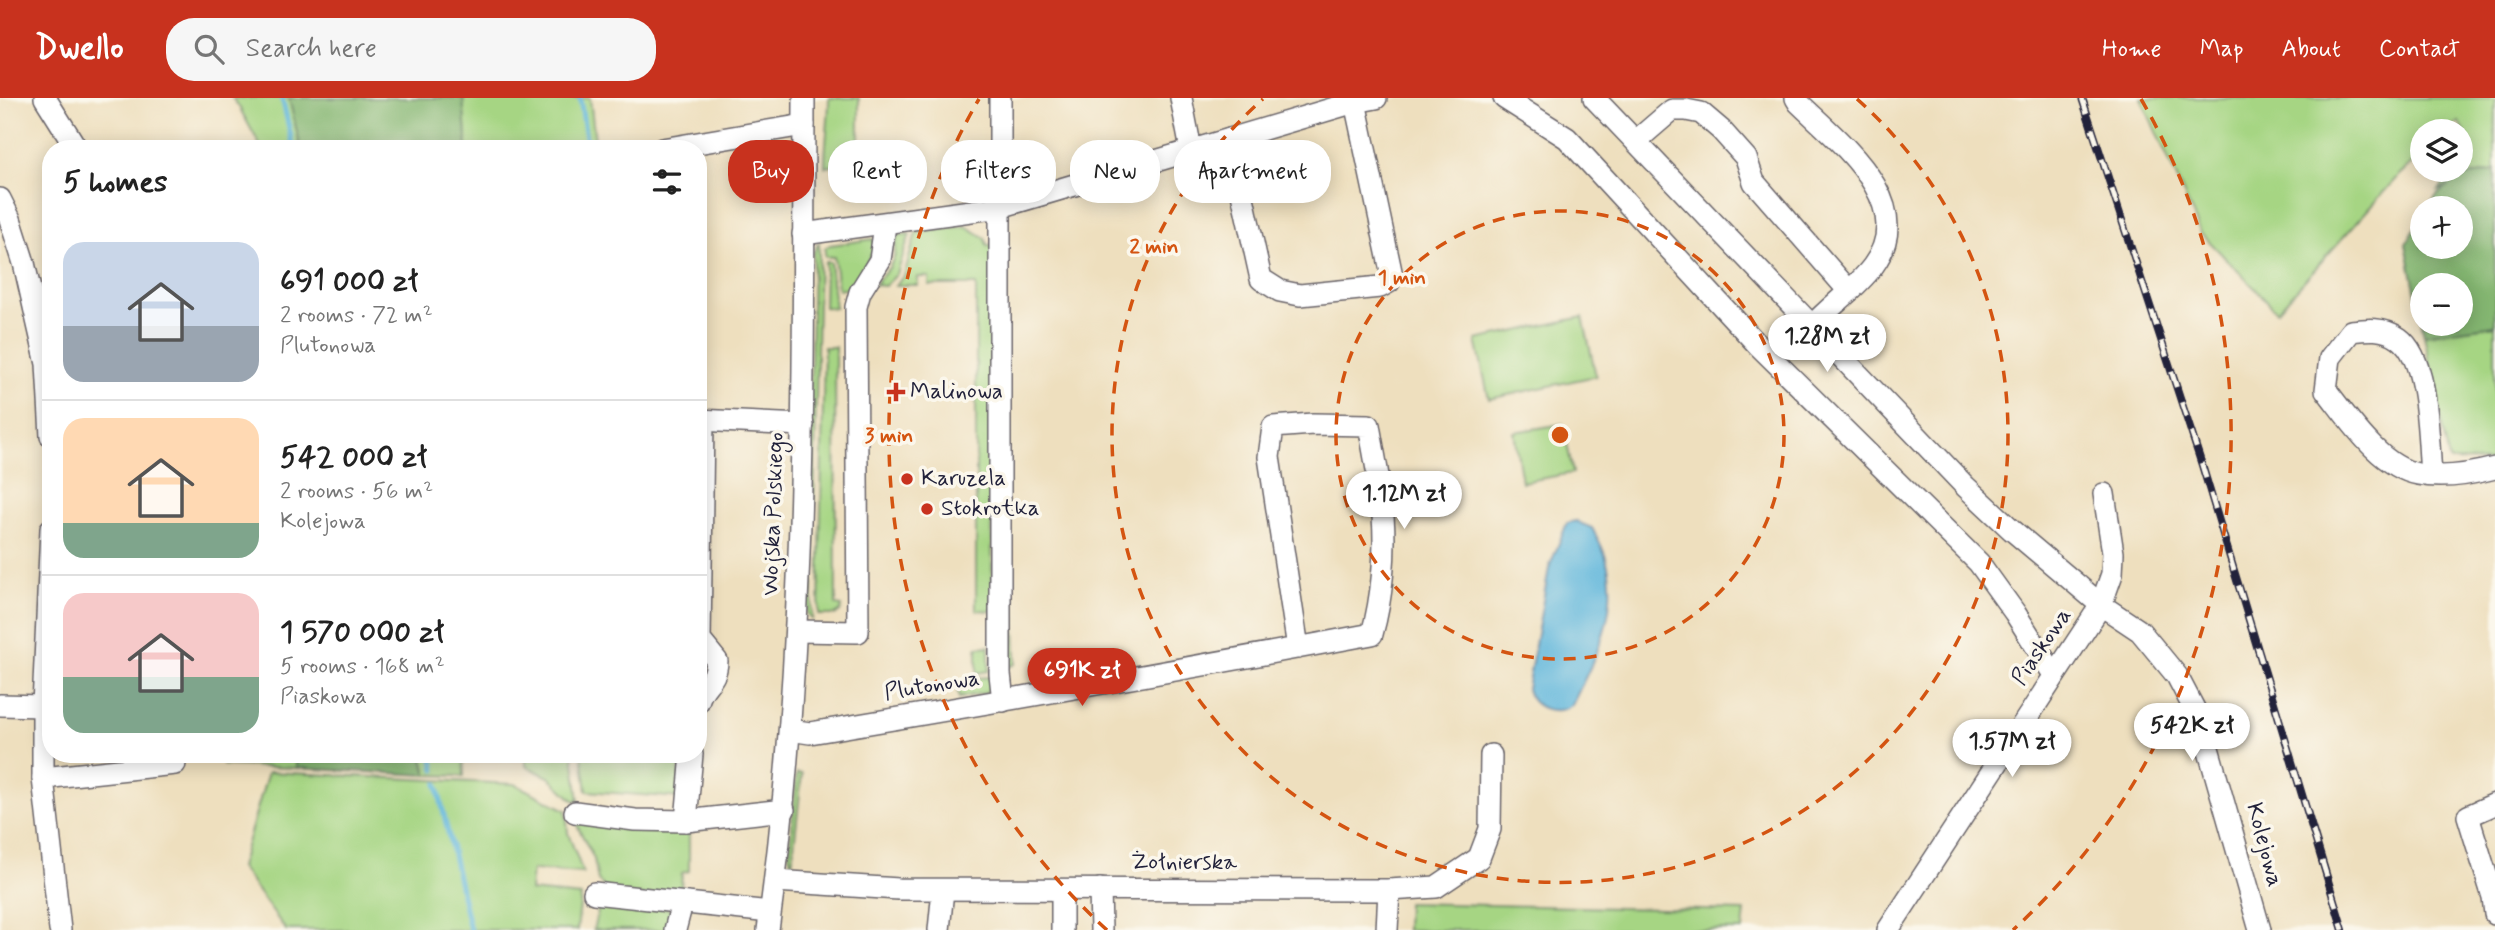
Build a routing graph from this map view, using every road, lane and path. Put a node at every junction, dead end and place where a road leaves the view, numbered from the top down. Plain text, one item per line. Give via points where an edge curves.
1 (45, 98) edge
2 (804, 98) edge
3 (1000, 98) edge
4 (1181, 98) edge
5 (1504, 98) edge
6 (1594, 98) edge
7 (1796, 98) edge
8 (1365, 100) edge
9 (804, 125) junction
10 (1230, 139) junction
11 (71, 140) edge
12 (1189, 140) edge
13 (1226, 140) edge
14 (707, 141) edge
15 (1636, 141) junction
16 (1174, 155) edge
17 (0, 199) edge
18 (1000, 207) junction
19 (885, 225) junction
20 (803, 234) junction
21 (1849, 291) junction
22 (1812, 326) junction
23 (42, 341) edge
24 (707, 420) edge
25 (803, 425) junction
26 (2495, 468) edge
27 (2431, 475) junction
28 (2104, 495) dead end
29 (2101, 605) junction
30 (796, 631) junction
31 (1298, 648) junction
32 (707, 649) edge
33 (2054, 675) junction
34 (707, 685) edge
35 (1003, 701) junction
36 (0, 705) edge
37 (42, 706) edge
38 (790, 730) junction
39 (1491, 755) dead end
40 (43, 763) edge
41 (176, 763) edge
42 (691, 763) edge
43 (43, 778) junction
44 (2495, 804) edge
45 (783, 810) junction
46 (575, 811) dead end
47 (686, 821) junction
48 (775, 881) junction
49 (1100, 889) junction
50 (943, 890) junction
51 (1062, 890) junction
52 (1389, 890) junction
53 (594, 893) dead end
54 (682, 903) junction
55 (2495, 914) edge
56 (769, 921) edge
57 (60, 930) edge
58 (675, 930) edge
59 (939, 930) edge
60 (1062, 930) edge
61 (1101, 930) edge
62 (1387, 930) edge
63 (1888, 930) edge
64 (2260, 930) edge

1 - 11 street
2 - 9 street, Wojska Polskiego
3 - 18 street
4 - 12 street
5 - 33 street via 1567,138 1758,345 1979,563
6 - 15 street, Kolejowa
7 - 21 street via 1865,168 1884,207 1887,221 1880,253
8 - 10 street
8 - 10 street via 1391,271 1389,282 1380,286 1300,295 1280,291 1261,279
9 - 14 street
9 - 20 street, Wojska Polskiego
10 - 13 street
15 - 21 street via 1672,110 1701,113 1746,158 1754,182
15 - 22 street, Kolejowa
16 - 18 street
17 - 23 street via 24,263
18 - 19 street
18 - 35 street
19 - 20 street
19 - 30 street via 880,260 856,307 858,632
20 - 25 street, Wojska Polskiego
21 - 22 street
22 - 29 street, Kolejowa via 1966,488
24 - 25 street
25 - 30 street, Wojska Polskiego
26 - 27 street
27 - 27 street via 2393,464 2361,435 2326,390 2330,358 2351,331 2375,329 2399,338 2413,355 2424,395
28 - 29 street, Piaskowa via 2113,553 2112,574
29 - 33 street, Piaskowa
29 - 64 street, Kolejowa via 2140,631 2164,658 2200,720
30 - 38 street, Wojska Polskiego
31 - 31 street, Plutonowa via 1372,634 1384,518 1369,425 1273,427 1269,457
31 - 35 street, Plutonowa
32 - 34 street via 717,661 716,674
33 - 63 street, Piaskowa
35 - 38 street, Plutonowa via 810,733
36 - 37 street
38 - 45 street, Wojska Polskiego
39 - 52 street, Żołnierska via 1490,829 1479,858 1436,887
40 - 43 street
41 - 43 street
42 - 47 street
43 - 57 street
44 - 55 street via 2468,816
45 - 47 street
45 - 48 street, Wojska Polskiego
46 - 47 street via 635,820
48 - 50 street, Żołnierska
48 - 56 street, Wojska Polskiego
49 - 51 street, Żołnierska
49 - 52 street, Żołnierska
49 - 61 street
50 - 51 street, Żołnierska
50 - 59 street
51 - 60 street
52 - 62 street
53 - 54 street
54 - 56 street
54 - 58 street

